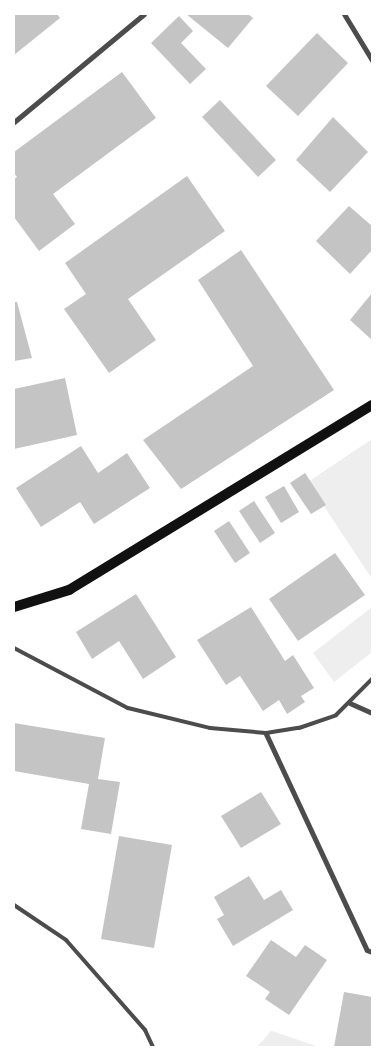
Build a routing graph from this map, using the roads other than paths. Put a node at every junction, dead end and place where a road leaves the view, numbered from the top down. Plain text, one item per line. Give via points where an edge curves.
1 (144, 14) edge
2 (344, 14) edge
3 (372, 60) edge
4 (14, 122) edge
5 (372, 405) edge
6 (14, 607) edge
7 (14, 648) edge
8 (372, 679) edge
9 (350, 703) junction
10 (372, 713) edge
11 (266, 733) junction
12 (14, 905) edge
13 (372, 952) edge
14 (153, 1047) edge

1 - 4 street
2 - 3 street
5 - 6 main road via 69,590
7 - 11 lane via 128,708 210,728
8 - 9 lane
9 - 10 street
9 - 11 lane via 336,715 299,728
11 - 13 street via 367,950
12 - 14 lane via 66,940 145,1030

